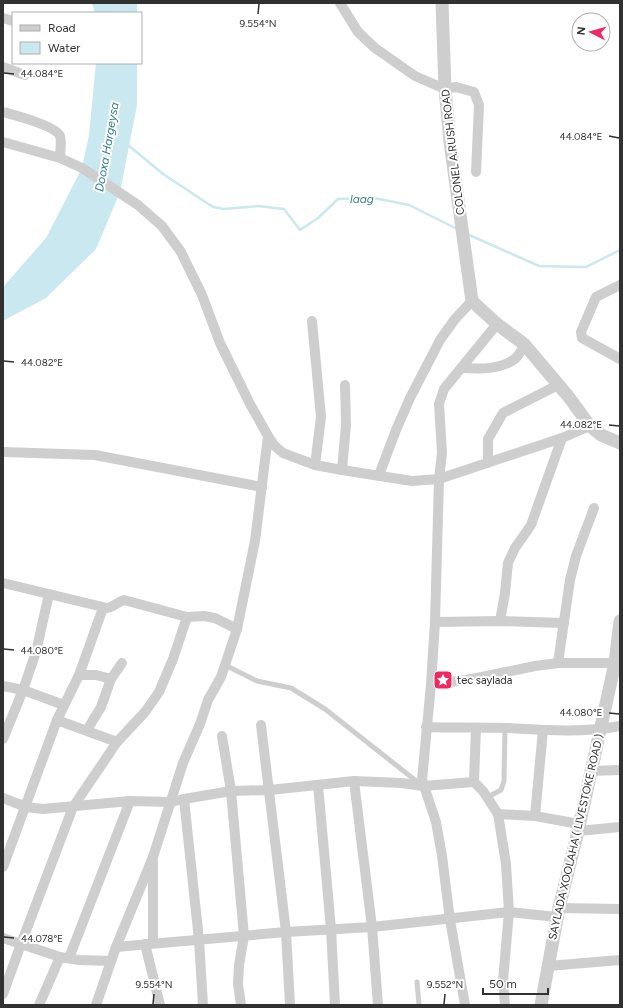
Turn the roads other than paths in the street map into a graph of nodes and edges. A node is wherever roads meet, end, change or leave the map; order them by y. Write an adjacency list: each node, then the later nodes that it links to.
1 (340, 3): 5 (street)
2 (442, 3): 5 (street, COLONEL A.RUSH ROAD)
3 (3, 67): 4 (street)
4 (25, 74)
5 (445, 89): 9 (street); 11 (street, COLONEL A.RUSH ROAD)
6 (3, 112): 8 (street)
7 (3, 142): 8 (street)
8 (60, 158): 20 (street)
9 (476, 172)
10 (620, 285): 15 (street)
11 (472, 301): 13 (street); 27 (street)
12 (312, 321): 25 (street)
13 (497, 324): 14 (street); 16 (street)
14 (524, 344): 16 (street); 18 (street)
15 (620, 359)
16 (462, 368): 28 (street)
17 (345, 385): 26 (street)
18 (558, 385): 19 (street); 24 (street)
19 (590, 426): 21 (street); 22 (street)
20 (268, 436): 25 (street); 29 (street)
21 (562, 438): 24 (street); 35 (street)
22 (620, 443)
23 (3, 452): 29 (street)
24 (488, 463): 28 (street)
25 (316, 465): 26 (street)
26 (342, 470): 27 (street)
27 (379, 475): 28 (street)
28 (439, 480): 37 (street)
29 (262, 487): 39 (street)
30 (594, 508): 38 (street)
31 (3, 583): 32 (street)
32 (49, 594): 33 (street); 48 (street)
33 (103, 608): 34 (street); 44 (street)
34 (187, 617): 39 (street); 61 (street)
35 (500, 621): 37 (street); 38 (street)
36 (620, 621): 40 (street, SAYLADA XOOLAHA ( LIVESTOKE ROAD ))
37 (435, 622): 46 (street)
38 (564, 623): 42 (street)
39 (237, 628): 43 (street)
40 (617, 662): 42 (street); 58 (street, SAYLADA XOOLAHA ( LIVESTOKE ROAD ))
41 (122, 663): 45 (street)
42 (558, 663): 46 (street)
43 (225, 665): 67 (lane); 74 (street)
44 (79, 675): 45 (street); 49 (street)
45 (112, 679): 56 (street)
46 (431, 684): 53 (street)
47 (3, 686): 48 (street)
48 (23, 690): 49 (street); 60 (street)
49 (64, 705): 50 (street)
50 (57, 720): 56 (street); 75 (street)
51 (261, 725): 68 (street)
52 (620, 726): 58 (street)
53 (426, 727): 54 (street); 67 (street)
54 (476, 728): 55 (street); 65 (street)
55 (505, 728): 57 (street); 70 (lane)
56 (87, 730): 61 (street)
57 (543, 730): 58 (street); 78 (street)
58 (600, 730): 63 (street, SAYLADA XOOLAHA ( LIVESTOKE ROAD ))
59 (222, 736): 69 (street)
60 (3, 739)
61 (117, 742): 76 (street)
62 (620, 770): 63 (street)
63 (590, 771): 80 (street, SAYLADA XOOLAHA ( LIVESTOKE ROAD ))
64 (354, 782): 66 (street); 67 (street); 88 (street)
65 (474, 782): 67 (street); 70 (street)
66 (318, 785): 68 (street); 89 (street)
67 (423, 786): 87 (street)
68 (270, 790): 69 (street); 90 (street)
69 (231, 791): 72 (street); 91 (street)
70 (488, 797): 77 (street)
71 (3, 798): 75 (street)
72 (184, 799): 74 (street); 93 (street)
73 (130, 801): 74 (street); 76 (street); 97 (street)
74 (171, 802): 82 (street)
75 (26, 807): 76 (street); 83 (street)
76 (74, 807): 94 (street)
77 (498, 814): 78 (street); 85 (street)
78 (535, 816): 80 (street)
79 (620, 827): 80 (street); 81 (street)
80 (578, 828): 86 (street, SAYLADA XOOLAHA ( LIVESTOKE ROAD ))
81 (620, 830)
82 (153, 857): 95 (street); 96 (street)
83 (3, 867)
84 (620, 909): 86 (street)
85 (509, 912): 86 (street); 87 (street); 113 (street)
86 (558, 913): 100 (street, SAYLADA XOOLAHA ( LIVESTOKE ROAD ))
87 (450, 920): 88 (street); 112 (street)
88 (372, 927): 89 (street); 110 (street)
89 (331, 929): 90 (street); 109 (street)
90 (286, 932): 91 (street); 108 (street)
91 (244, 936): 93 (street); 107 (street)
92 (3, 938): 94 (street)
93 (199, 940): 95 (street); 106 (street)
94 (21, 944): 97 (street); 102 (street)
95 (149, 944): 96 (street); 105 (street)
96 (116, 947): 99 (street)
97 (64, 958): 99 (street); 103 (street)
98 (620, 960): 100 (street)
99 (111, 961): 104 (street)
100 (548, 966): 114 (street, SAYLADA XOOLAHA ( LIVESTOKE ROAD ))
101 (417, 982): 111 (lane)
102 (3, 994)
103 (39, 1005)
104 (96, 1005)
105 (160, 1005)
106 (204, 1005)
107 (241, 1005)
108 (290, 1005)
109 (335, 1005)
110 (378, 1005)
111 (419, 1005)
112 (465, 1005)
113 (505, 1005)
114 (541, 1005)

